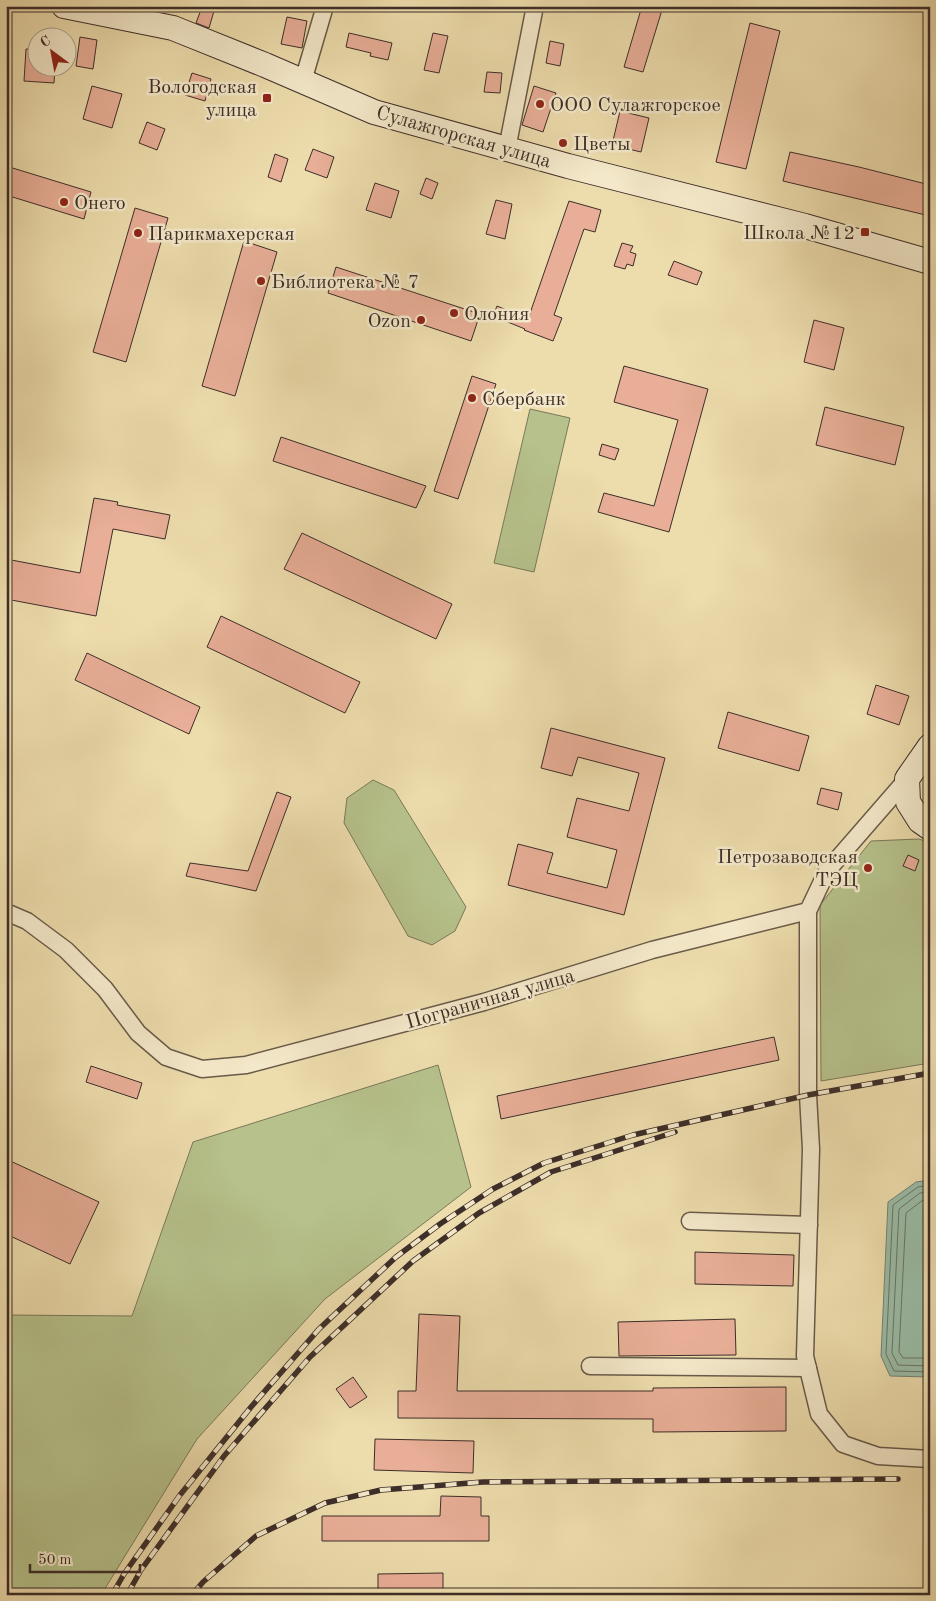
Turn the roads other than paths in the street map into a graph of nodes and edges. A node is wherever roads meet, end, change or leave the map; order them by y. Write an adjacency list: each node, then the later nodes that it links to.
1 (64, 6): 4 (main road, Сулажгорская улица)
2 (325, 6): 4 (street)
3 (535, 6): 5 (street)
4 (303, 81): 5 (main road, Сулажгорская улица)
5 (507, 149): 6 (main road, Сулажгорская улица)
6 (930, 262)
7 (930, 746): 8 (main road)
8 (907, 779): 9 (main road); 10 (street)
9 (930, 828)
10 (808, 910): 11 (street, Пограничная улица); 13 (street)
11 (6, 912)
12 (690, 1220): 13 (street)
13 (809, 1226): 15 (street)
14 (590, 1366): 15 (street)
15 (808, 1368): 16 (street)
16 (930, 1459)

